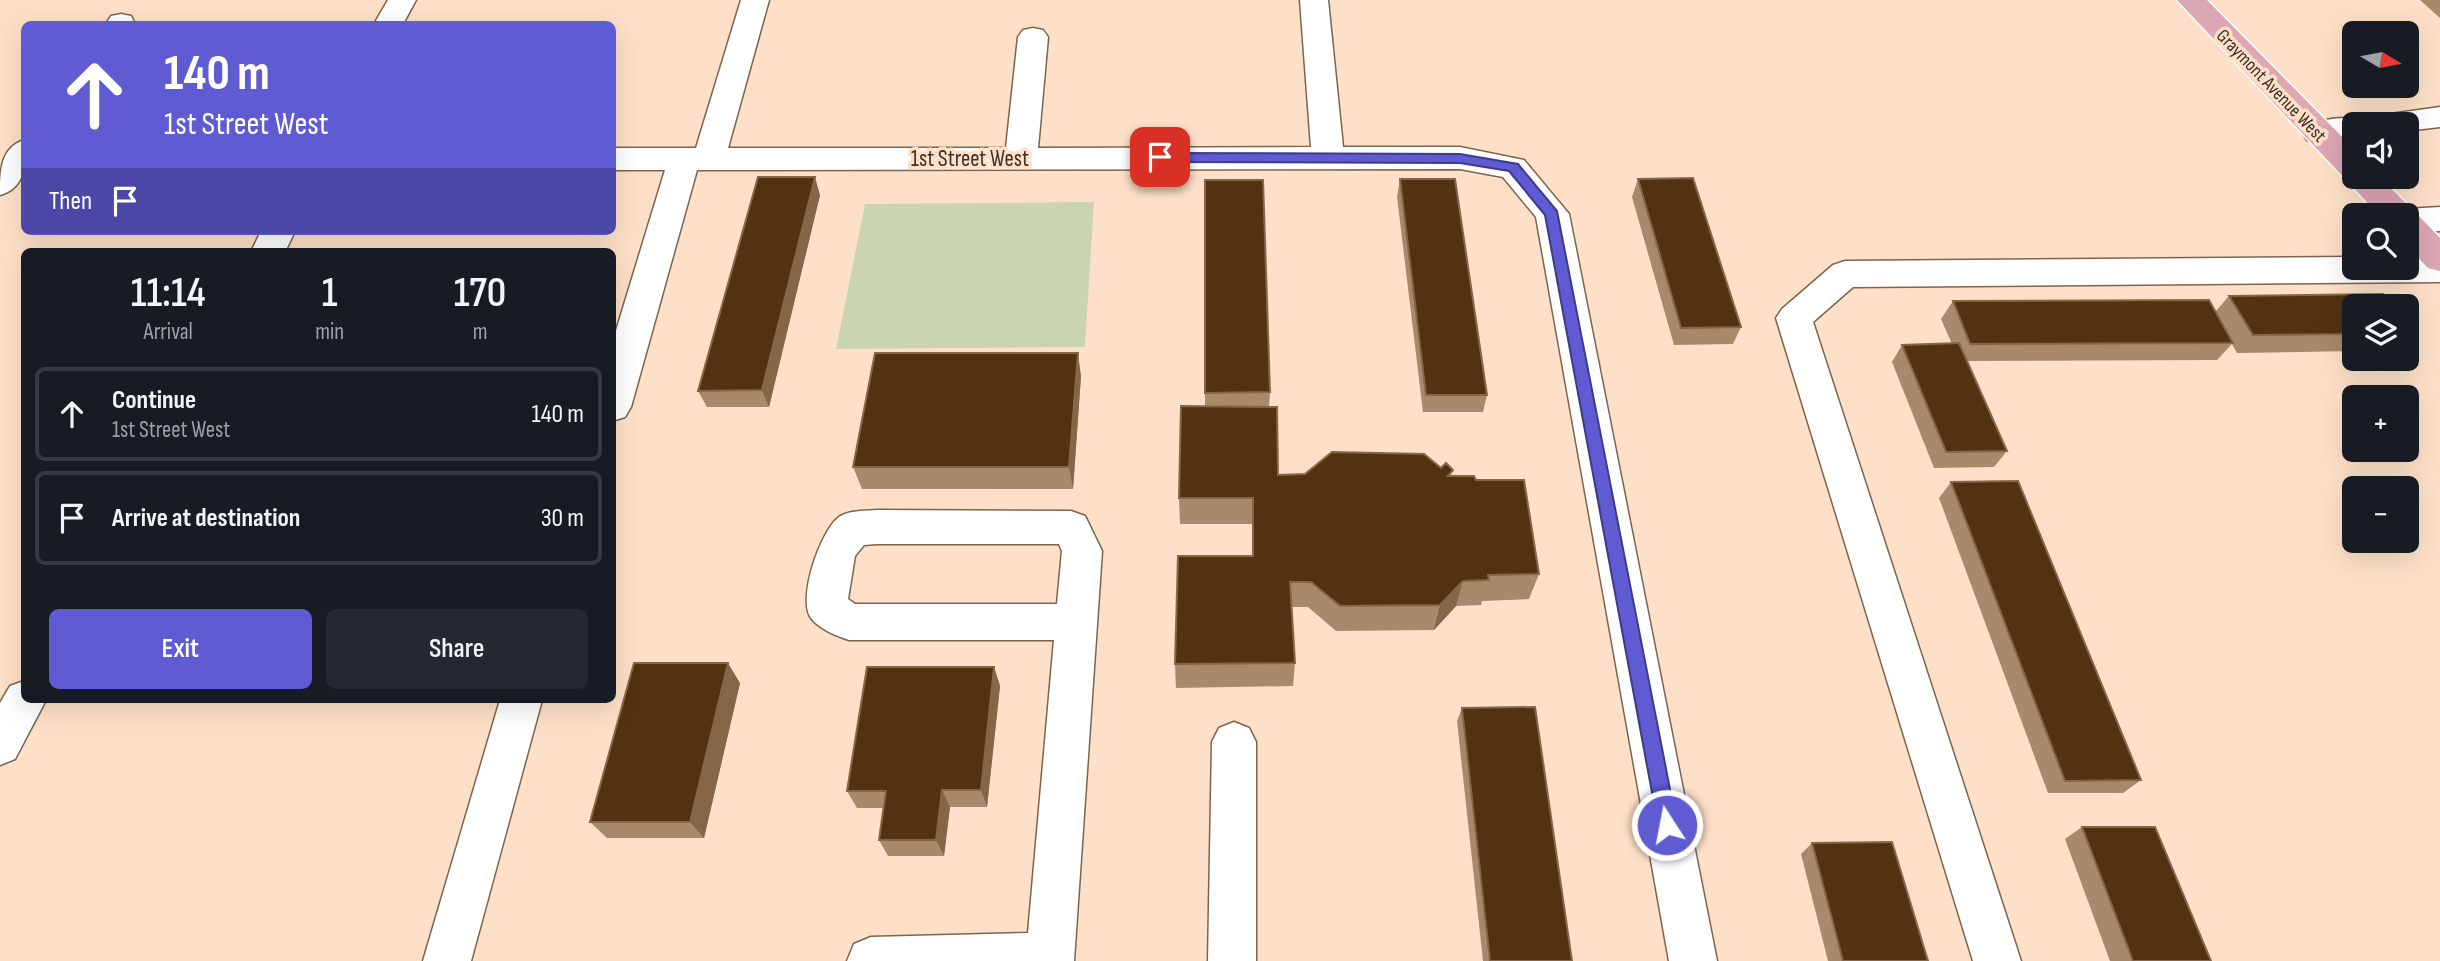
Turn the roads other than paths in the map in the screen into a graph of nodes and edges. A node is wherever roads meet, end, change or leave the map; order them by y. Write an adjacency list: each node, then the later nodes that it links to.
1 (402, 0): 5 (street)
2 (755, 0): 13 (street)
3 (1314, 0): 11 (street)
4 (2191, 0): 10 (main road, Graymont Avenue West)
5 (390, 21)
6 (1033, 37): 14 (street)
7 (2440, 117): 8 (street)
8 (2419, 119)
9 (2342, 129): 10 (street)
10 (2318, 132): 12 (main road, Graymont Avenue West)
11 (1328, 157): 14 (street, 1st Street West); 33 (street, 1st Street West)
12 (2342, 157)
13 (696, 158): 14 (street, 1st Street West); 15 (street, 1st Street West); 23 (street)
14 (1021, 158)
15 (616, 159)
16 (2373, 189): 17 (main road)
17 (2386, 203)
18 (2440, 219): 19 (street)
19 (2419, 221)
20 (2419, 236): 21 (main road)
21 (2440, 259)
22 (2440, 269): 34 (street)
23 (616, 395)
24 (1076, 622): 24 (street); 29 (street)
25 (23, 703): 28 (street)
26 (520, 703): 30 (street)
27 (1234, 742): 32 (street)
28 (0, 745)
29 (1051, 959): 31 (street)
30 (447, 961)
31 (871, 961)
32 (1232, 961)
33 (1693, 961)
34 (1997, 961)

